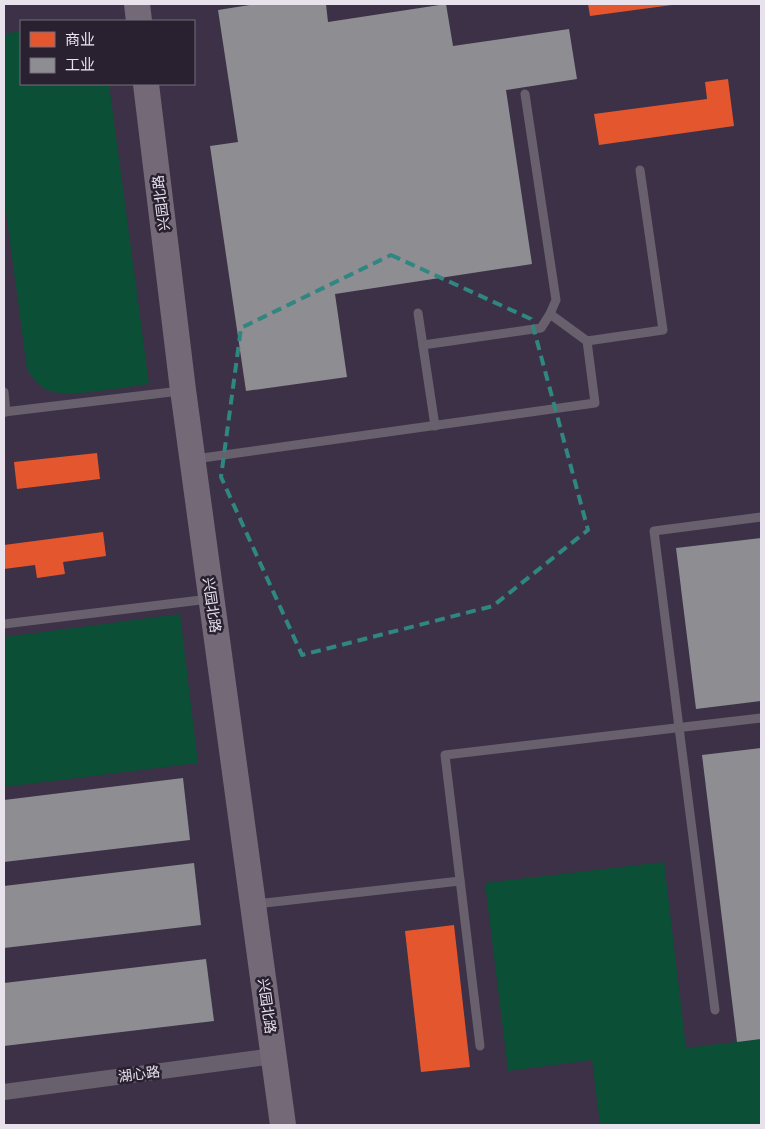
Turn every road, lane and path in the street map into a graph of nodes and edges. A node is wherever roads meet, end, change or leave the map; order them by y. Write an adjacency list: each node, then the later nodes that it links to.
1 (137, 4): 2 (main road)
2 (139, 20)
3 (146, 85): 10 (main road, 兴园北路)
4 (525, 94): 7 (lane)
5 (640, 170): 8 (lane)
6 (418, 312): 9 (lane)
7 (550, 314): 8 (lane); 9 (lane)
8 (587, 341): 13 (lane)
9 (423, 345): 13 (lane)
10 (182, 390): 12 (lane); 14 (main road, 兴园北路)
11 (4, 392): 12 (lane)
12 (5, 412)
13 (435, 426): 14 (lane)
14 (193, 459): 16 (main road, 兴园北路)
15 (761, 517): 19 (lane)
16 (212, 599): 17 (lane); 21 (main road, 兴园北路)
17 (4, 624)
18 (761, 718): 19 (lane)
19 (679, 728): 20 (lane); 22 (lane)
20 (460, 881): 21 (lane); 23 (lane)
21 (253, 905): 24 (main road, 兴园北路)
22 (715, 1010)
23 (480, 1046)
24 (274, 1056): 25 (street, 湖心路); 26 (main road, 兴园北路)
25 (4, 1092)
26 (283, 1125)

